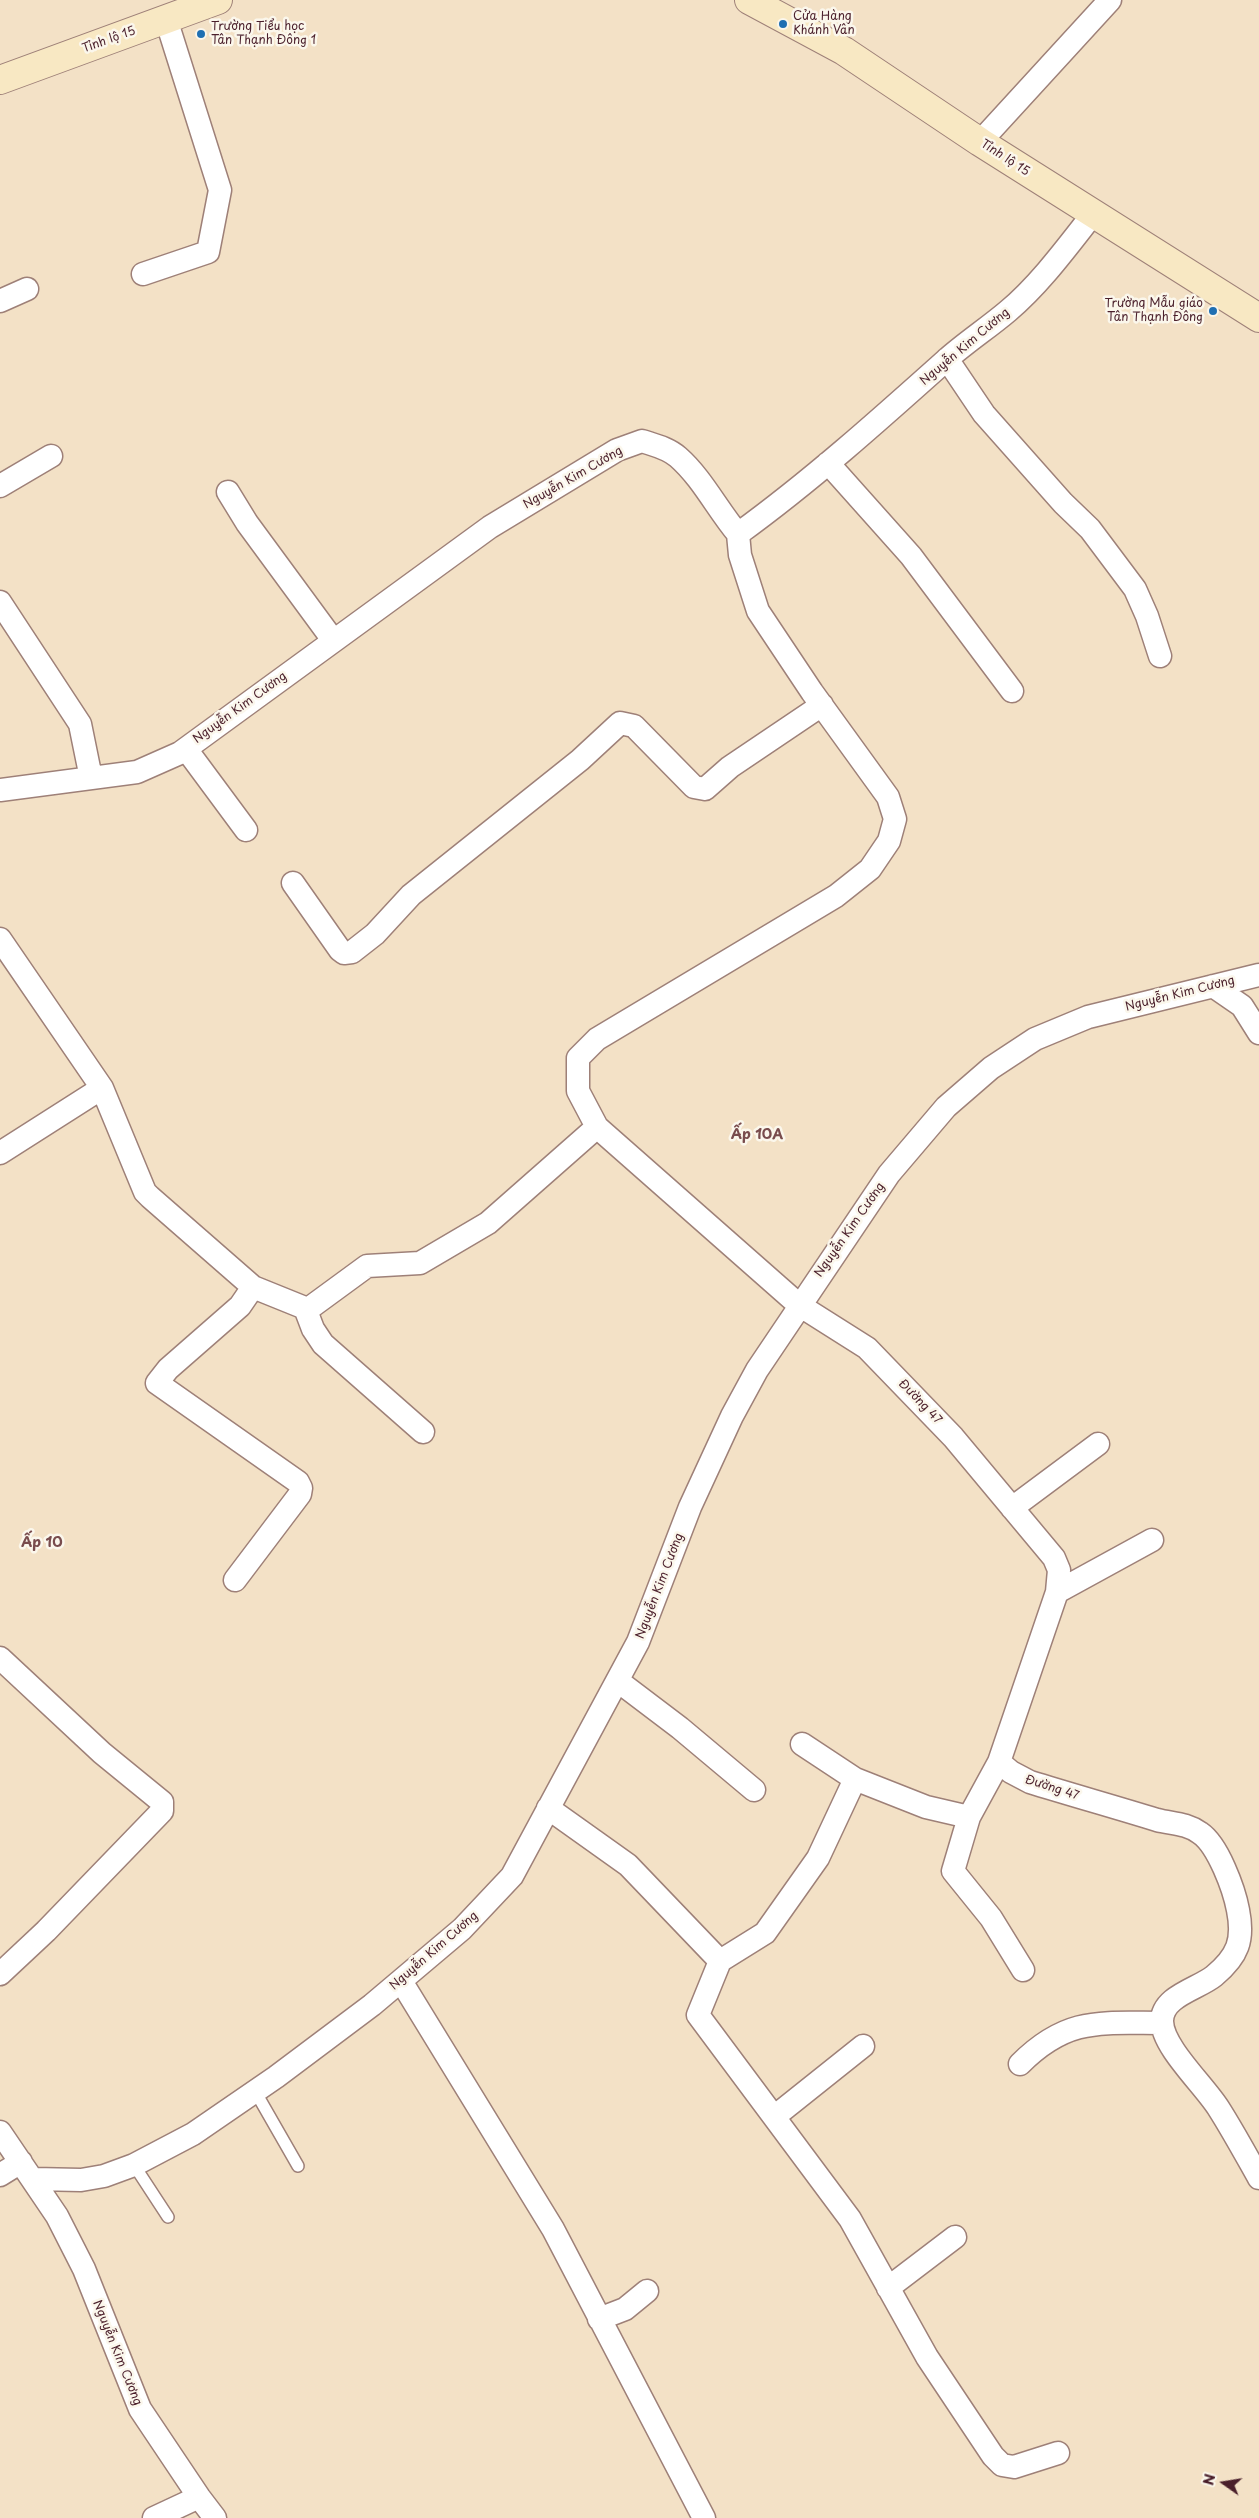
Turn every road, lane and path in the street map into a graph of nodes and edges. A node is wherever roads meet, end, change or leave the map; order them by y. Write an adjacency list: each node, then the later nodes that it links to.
1 (218, 0): 4 (main road, Tỉnh lộ 15)
2 (749, 0): 6 (main road, Tỉnh lộ 15)
3 (1110, 0): 6 (street)
4 (166, 19): 5 (main road, Tỉnh lộ 15); 8 (street)
5 (0, 80)
6 (980, 142): 7 (main road, Tỉnh lộ 15)
7 (1093, 214): 11 (main road, Tỉnh lộ 15); 12 (street, Nguyễn Kim Cương)
8 (143, 274)
9 (27, 289): 10 (street)
10 (0, 301)
11 (1259, 318)
12 (947, 359): 14 (street, Nguyễn Kim Cương); 20 (street)
13 (52, 456): 15 (street)
14 (828, 463): 17 (street, Nguyễn Kim Cương); 21 (street)
15 (0, 486)
16 (228, 492): 19 (street)
17 (738, 534): 19 (street, Nguyễn Kim Cương); 22 (street)
18 (0, 602): 24 (street)
19 (333, 640): 23 (street, Nguyễn Kim Cương)
20 (1160, 656)
21 (1012, 691)
22 (822, 705): 27 (street); 34 (street)
23 (186, 748): 24 (street, Nguyễn Kim Cương); 26 (street)
24 (91, 778): 25 (street, Nguyễn Kim Cương)
25 (0, 790)
26 (246, 830)
27 (293, 883)
28 (0, 939): 29 (street)
29 (6, 963): 33 (street)
30 (1259, 975): 31 (street, Nguyễn Kim Cương)
31 (1213, 986): 32 (street); 37 (street, Nguyễn Kim Cương)
32 (1259, 1033)
33 (102, 1088): 35 (street); 36 (street)
34 (597, 1127): 37 (street, Đường 47); 38 (street)
35 (0, 1153)
36 (252, 1288): 38 (street); 43 (street)
37 (799, 1305): 41 (street, Đường 47); 46 (street, Nguyễn Kim Cương)
38 (305, 1308): 39 (street)
39 (423, 1432)
40 (1098, 1444): 41 (street)
41 (1012, 1508): 44 (street, Đường 47)
42 (1152, 1540): 44 (street)
43 (235, 1580)
44 (1057, 1592): 48 (street, Đường 47)
45 (0, 1658): 55 (street)
46 (618, 1681): 50 (street); 51 (street, Nguyễn Kim Cương)
47 (802, 1744): 49 (street)
48 (999, 1762): 52 (street); 57 (street, Đường 47)
49 (855, 1778): 52 (street); 53 (street)
50 (754, 1790)
51 (548, 1808): 53 (street); 56 (street, Nguyễn Kim Cương)
52 (968, 1817): 54 (street)
53 (720, 1961): 61 (street)
54 (1024, 1970)
55 (0, 1974)
56 (401, 1981): 60 (street, Nguyễn Kim Cương); 72 (street)
57 (1162, 2023): 59 (street); 67 (street)
58 (863, 2046): 61 (street)
59 (1020, 2064)
60 (255, 2091): 63 (street, Nguyễn Kim Cương); 64 (lane)
61 (774, 2117): 70 (street)
62 (0, 2132): 65 (street, Nguyễn Kim Cương)
63 (134, 2165): 65 (street, Nguyễn Kim Cương); 68 (lane)
64 (298, 2166)
65 (27, 2170): 66 (street); 74 (street, Nguyễn Kim Cương)
66 (0, 2175)
67 (1259, 2178)
68 (168, 2217)
69 (955, 2237): 70 (street)
70 (888, 2288): 73 (street)
71 (647, 2292): 72 (street)
72 (600, 2319): 77 (street)
73 (1058, 2452)
74 (198, 2497): 75 (street); 76 (street, Nguyễn Kim Cương)
75 (154, 2518)
76 (215, 2518)
77 (704, 2518)

